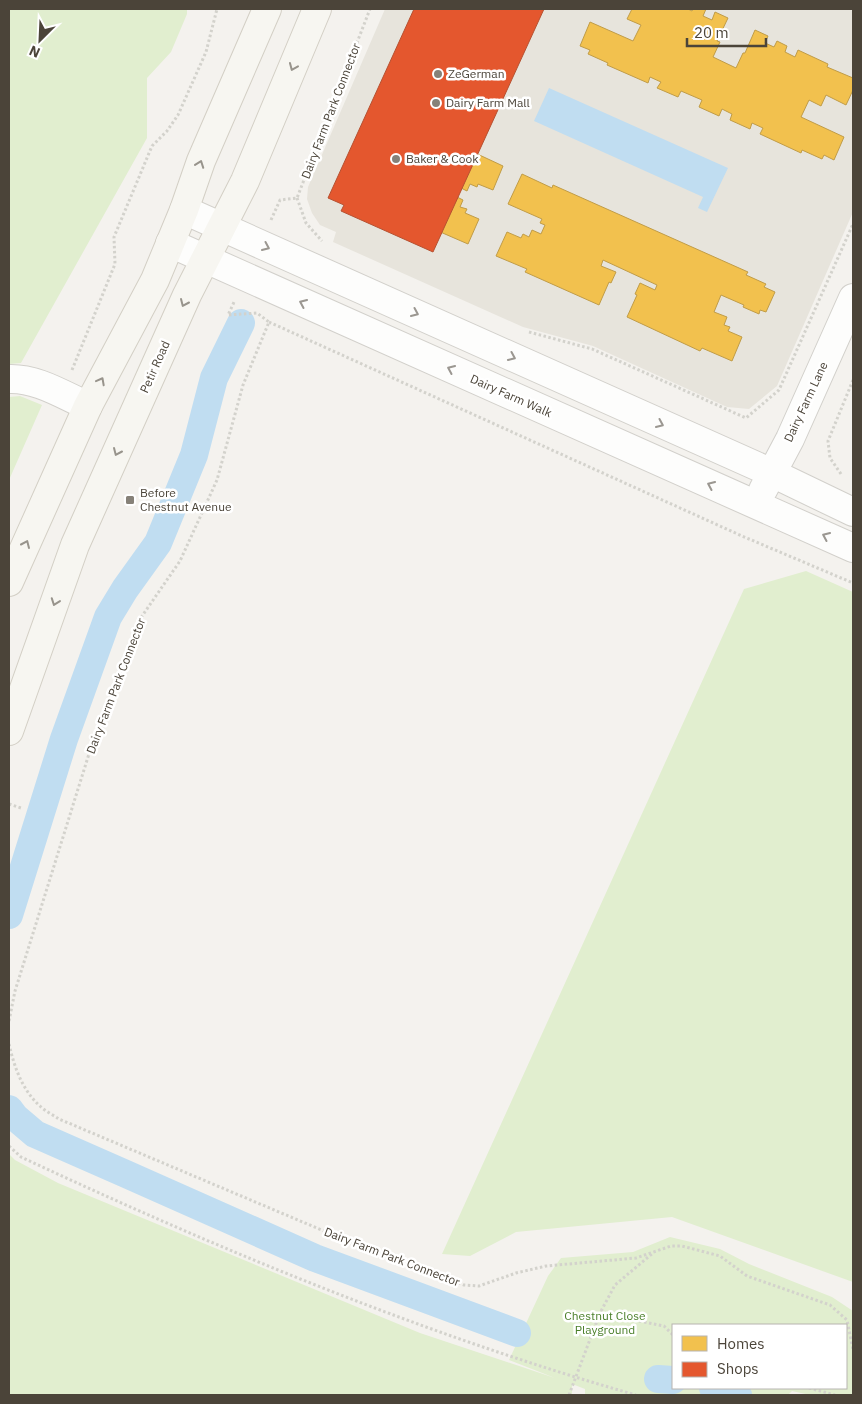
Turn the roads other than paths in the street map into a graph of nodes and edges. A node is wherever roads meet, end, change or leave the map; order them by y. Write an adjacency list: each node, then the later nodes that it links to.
1 (267, 9): 3 (main road, one-way to 1)
2 (317, 9): 4 (main road, Petir Road, one-way to 4)
3 (184, 210): 4 (street); 5 (main road)
4 (222, 227): 6 (main road, Petir Road); 10 (street, one-way to 10)
5 (170, 243): 6 (street, Dairy Farm Walk); 9 (main road, one-way to 5)
6 (206, 260): 11 (street, Dairy Farm Walk, one-way to 6); 17 (main road, Petir Road, one-way to 17)
7 (853, 298): 10 (street, Dairy Farm Lane)
8 (9, 379): 9 (street)
9 (88, 406): 14 (main road, one-way to 9)
10 (772, 474): 11 (street, Dairy Farm Lane); 12 (street)
11 (756, 505): 13 (street, Dairy Farm Walk, one-way to 11)
12 (853, 512)
13 (853, 548)
14 (9, 582)
15 (9, 708): 16 (street)
16 (9, 715)
17 (9, 731)

